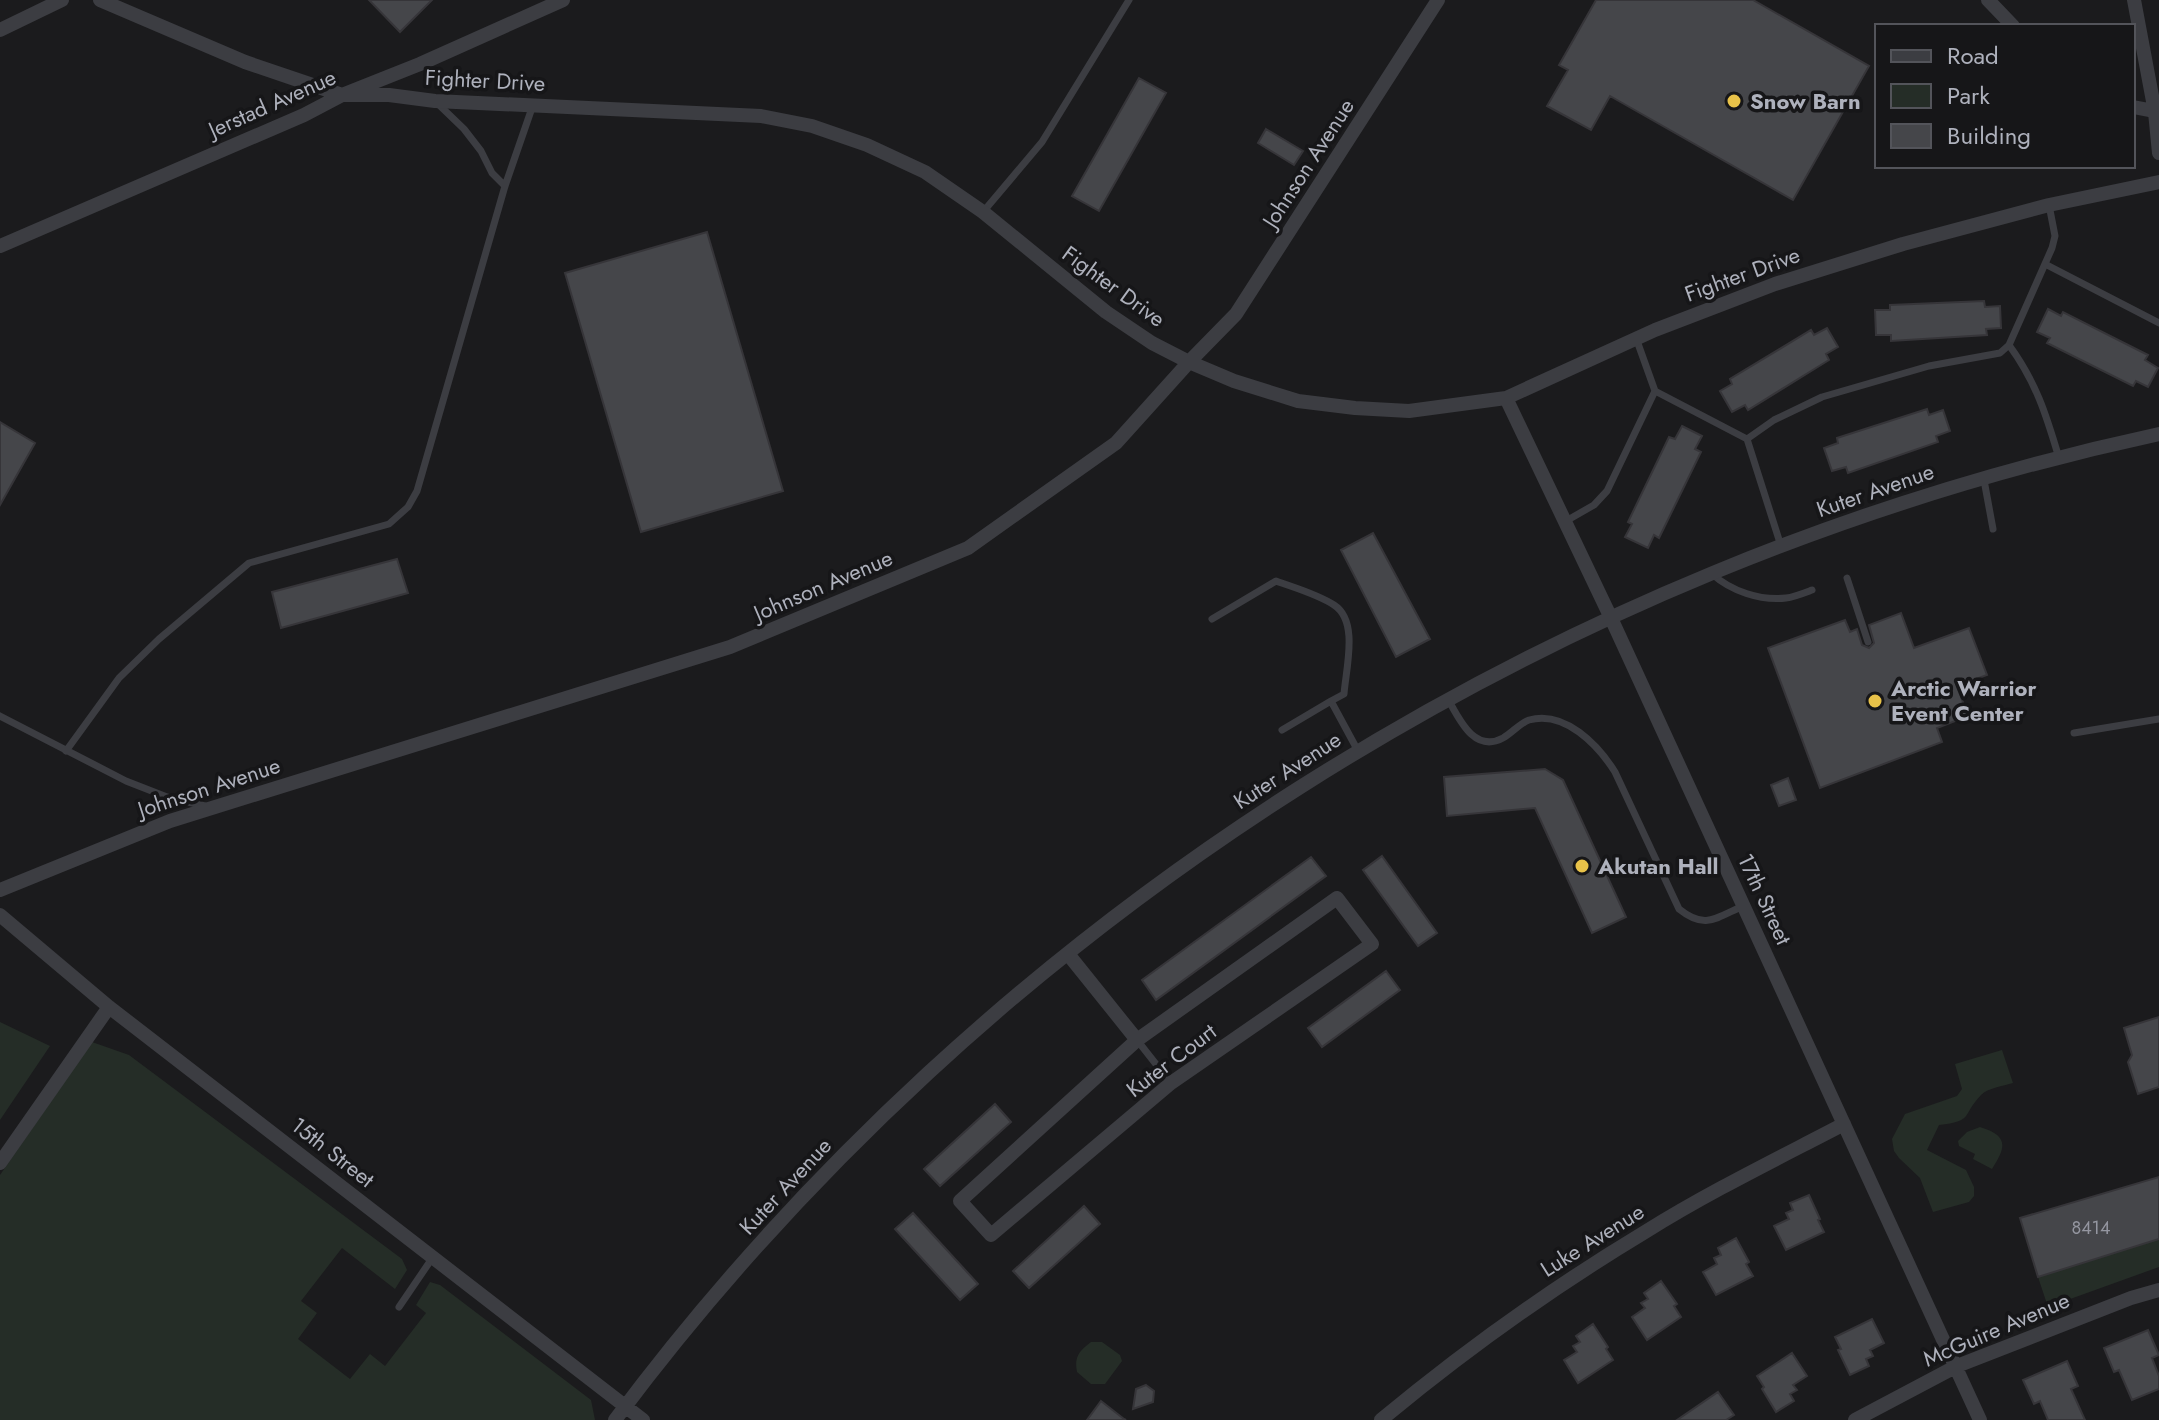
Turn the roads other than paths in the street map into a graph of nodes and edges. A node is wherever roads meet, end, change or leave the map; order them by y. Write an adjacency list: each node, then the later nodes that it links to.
1 (62, 0): 9 (street)
2 (100, 0): 10 (street, Fighter Drive)
3 (563, 0): 10 (street, Jerstad Avenue)
4 (1129, 0): 19 (lane)
5 (1438, 0): 25 (street, Johnson Avenue)
6 (1988, 0): 8 (street)
7 (2134, 0): 14 (street)
8 (2011, 24)
9 (0, 30)
10 (342, 95): 11 (street, Fighter Drive); 20 (street, Jerstad Avenue)
11 (435, 101): 12 (street, Fighter Drive); 17 (lane)
12 (533, 105): 17 (lane); 19 (street, Fighter Drive)
13 (2135, 107): 14 (street)
14 (2157, 112): 15 (street)
15 (2159, 153)
16 (2159, 182): 18 (street, Fighter Drive)
17 (505, 186): 47 (lane)
18 (2049, 205): 21 (lane); 23 (street, Fighter Drive)
19 (983, 212): 25 (street, Fighter Drive)
20 (0, 246)
21 (2045, 264): 22 (lane); 24 (lane)
22 (2159, 323)
23 (1636, 338): 26 (lane); 27 (street, Fighter Drive)
24 (2009, 345): 29 (lane); 30 (lane)
25 (1189, 362): 27 (street, Fighter Drive); 49 (street, Johnson Avenue)
26 (1655, 391): 29 (lane); 32 (lane)
27 (1506, 398): 32 (street, 17th Street)
28 (2159, 434): 30 (street, Kuter Avenue)
29 (1747, 439): 34 (lane)
30 (2059, 458): 31 (street, Kuter Avenue)
31 (1983, 477): 33 (lane); 34 (street, Kuter Avenue)
32 (1565, 522): 38 (street, 17th Street)
33 (1993, 529)
34 (1781, 546): 35 (street, Kuter Avenue)
35 (1711, 572): 37 (lane); 38 (street, Kuter Avenue)
36 (1847, 578): 40 (lane)
37 (1812, 590)
38 (1611, 618): 41 (street, Kuter Avenue); 51 (street, 17th Street)
39 (1212, 619): 42 (lane)
40 (1868, 642)
41 (1448, 699): 48 (street, Kuter Avenue); 51 (lane)
42 (1331, 701): 45 (lane); 48 (lane)
43 (0, 716): 47 (lane)
44 (2159, 719): 46 (lane)
45 (1282, 730)
46 (2074, 733)
47 (66, 751): 49 (lane)
48 (1358, 751): 53 (street, Kuter Avenue)
49 (211, 808): 50 (street, Johnson Avenue)
50 (0, 890)
51 (1743, 906): 57 (street, 17th Street)
52 (0, 915): 54 (street, 15th Street)
53 (1068, 954): 55 (street, Kuter Court); 63 (street, Kuter Avenue)
54 (109, 1007): 58 (street); 59 (street, 15th Street)
55 (1137, 1040): 56 (lane); 56 (street, Kuter Court); 56 (street, Kuter Court)
56 (1171, 1083)
57 (1844, 1124): 62 (street, 17th Street); 66 (street, Luke Avenue)
58 (0, 1163)
59 (433, 1257): 61 (lane); 63 (street, 15th Street)
60 (2159, 1290): 62 (street, McGuire Avenue)
61 (399, 1307)
62 (1957, 1366): 67 (street, McGuire Avenue); 68 (street, 17th Street)
63 (625, 1406): 64 (street, Kuter Avenue); 65 (street, 15th Street)
64 (615, 1420)
65 (643, 1420)
66 (1381, 1420)
67 (1855, 1420)
68 (1980, 1420)

